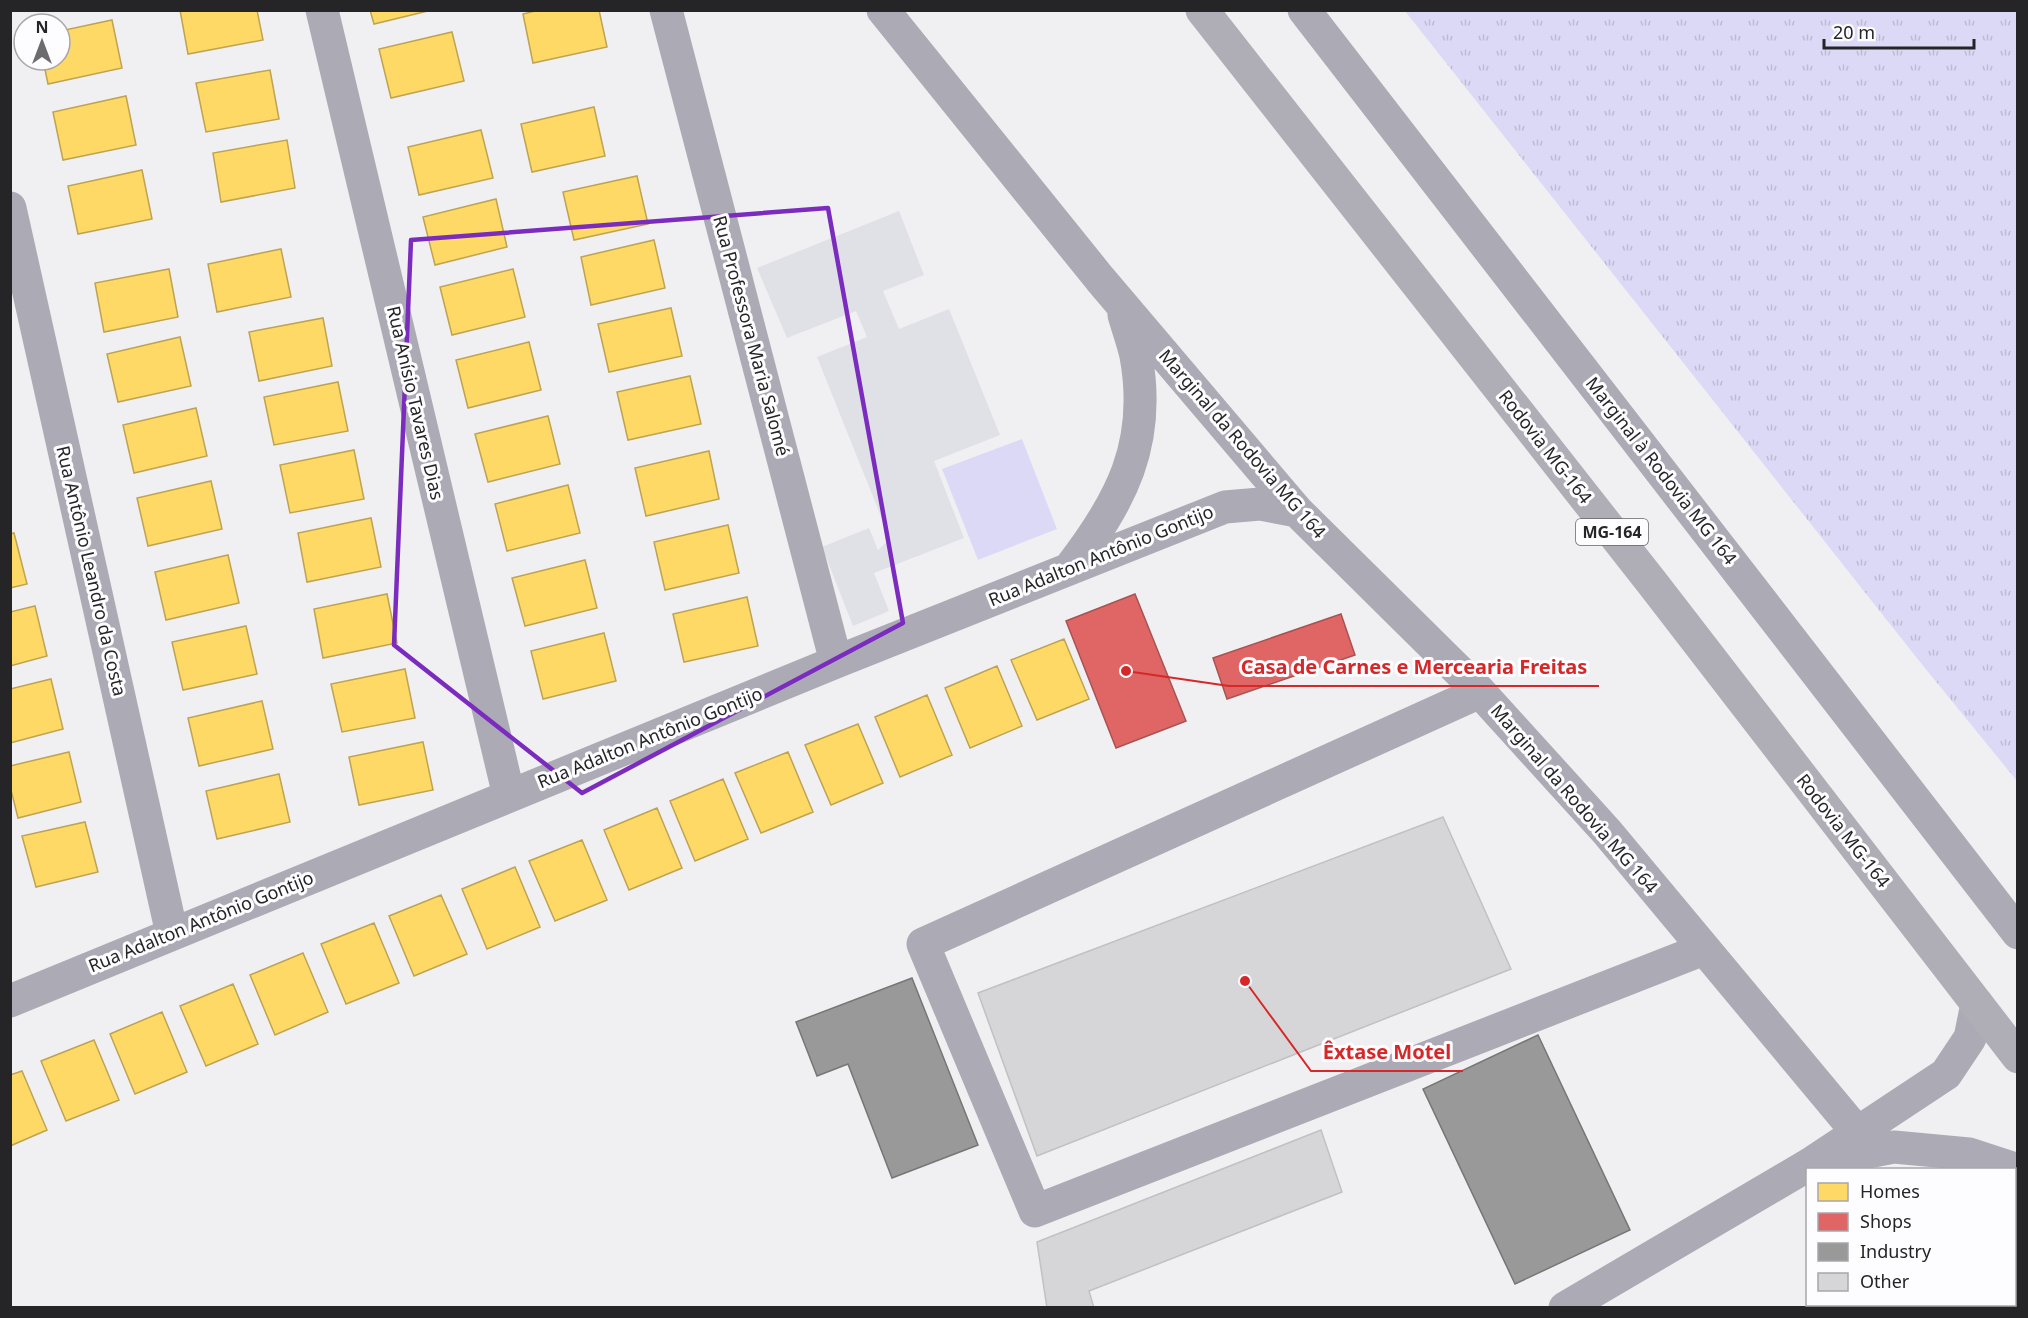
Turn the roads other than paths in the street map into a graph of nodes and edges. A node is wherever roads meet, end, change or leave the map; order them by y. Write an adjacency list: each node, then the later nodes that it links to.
1 (322, 10): 12 (street, Rua Anísio Tavares Dias)
2 (666, 10): 10 (street, Rua Professora Maria Salomé)
3 (883, 10): 7 (street, Marginal da Rodovia MG 164)
4 (1202, 10): 17 (main road, Rodovia MG-164 / MG-164)
5 (1304, 10): 13 (street, Marginal à Rodovia MG 164)
6 (10, 208): 14 (street, Rua Antônio Leandro da Costa)
7 (1122, 305): 8 (street, Marginal da Rodovia MG 164); 9 (street)
8 (1297, 511): 9 (street, Rua Adalton Antônio Gontijo); 11 (street, Marginal da Rodovia MG 164)
9 (1069, 569): 10 (street, Rua Adalton Antônio Gontijo)
10 (836, 662): 12 (street, Rua Adalton Antônio Gontijo)
11 (1480, 692): 15 (street, Marginal da Rodovia MG 164); 15 (street)
12 (509, 796): 14 (street, Rua Adalton Antônio Gontijo)
13 (2018, 933)
14 (172, 934): 16 (street, Rua Adalton Antônio Gontijo)
15 (1704, 949): 19 (street, Marginal da Rodovia MG 164)
16 (10, 1001)
17 (1977, 1004): 18 (main road, Rodovia MG-164 / MG-164); 19 (street)
18 (2018, 1057)
19 (1857, 1132): 20 (street)
20 (1809, 1164): 21 (street); 22 (street)
21 (2012, 1168)
22 (1566, 1308)

